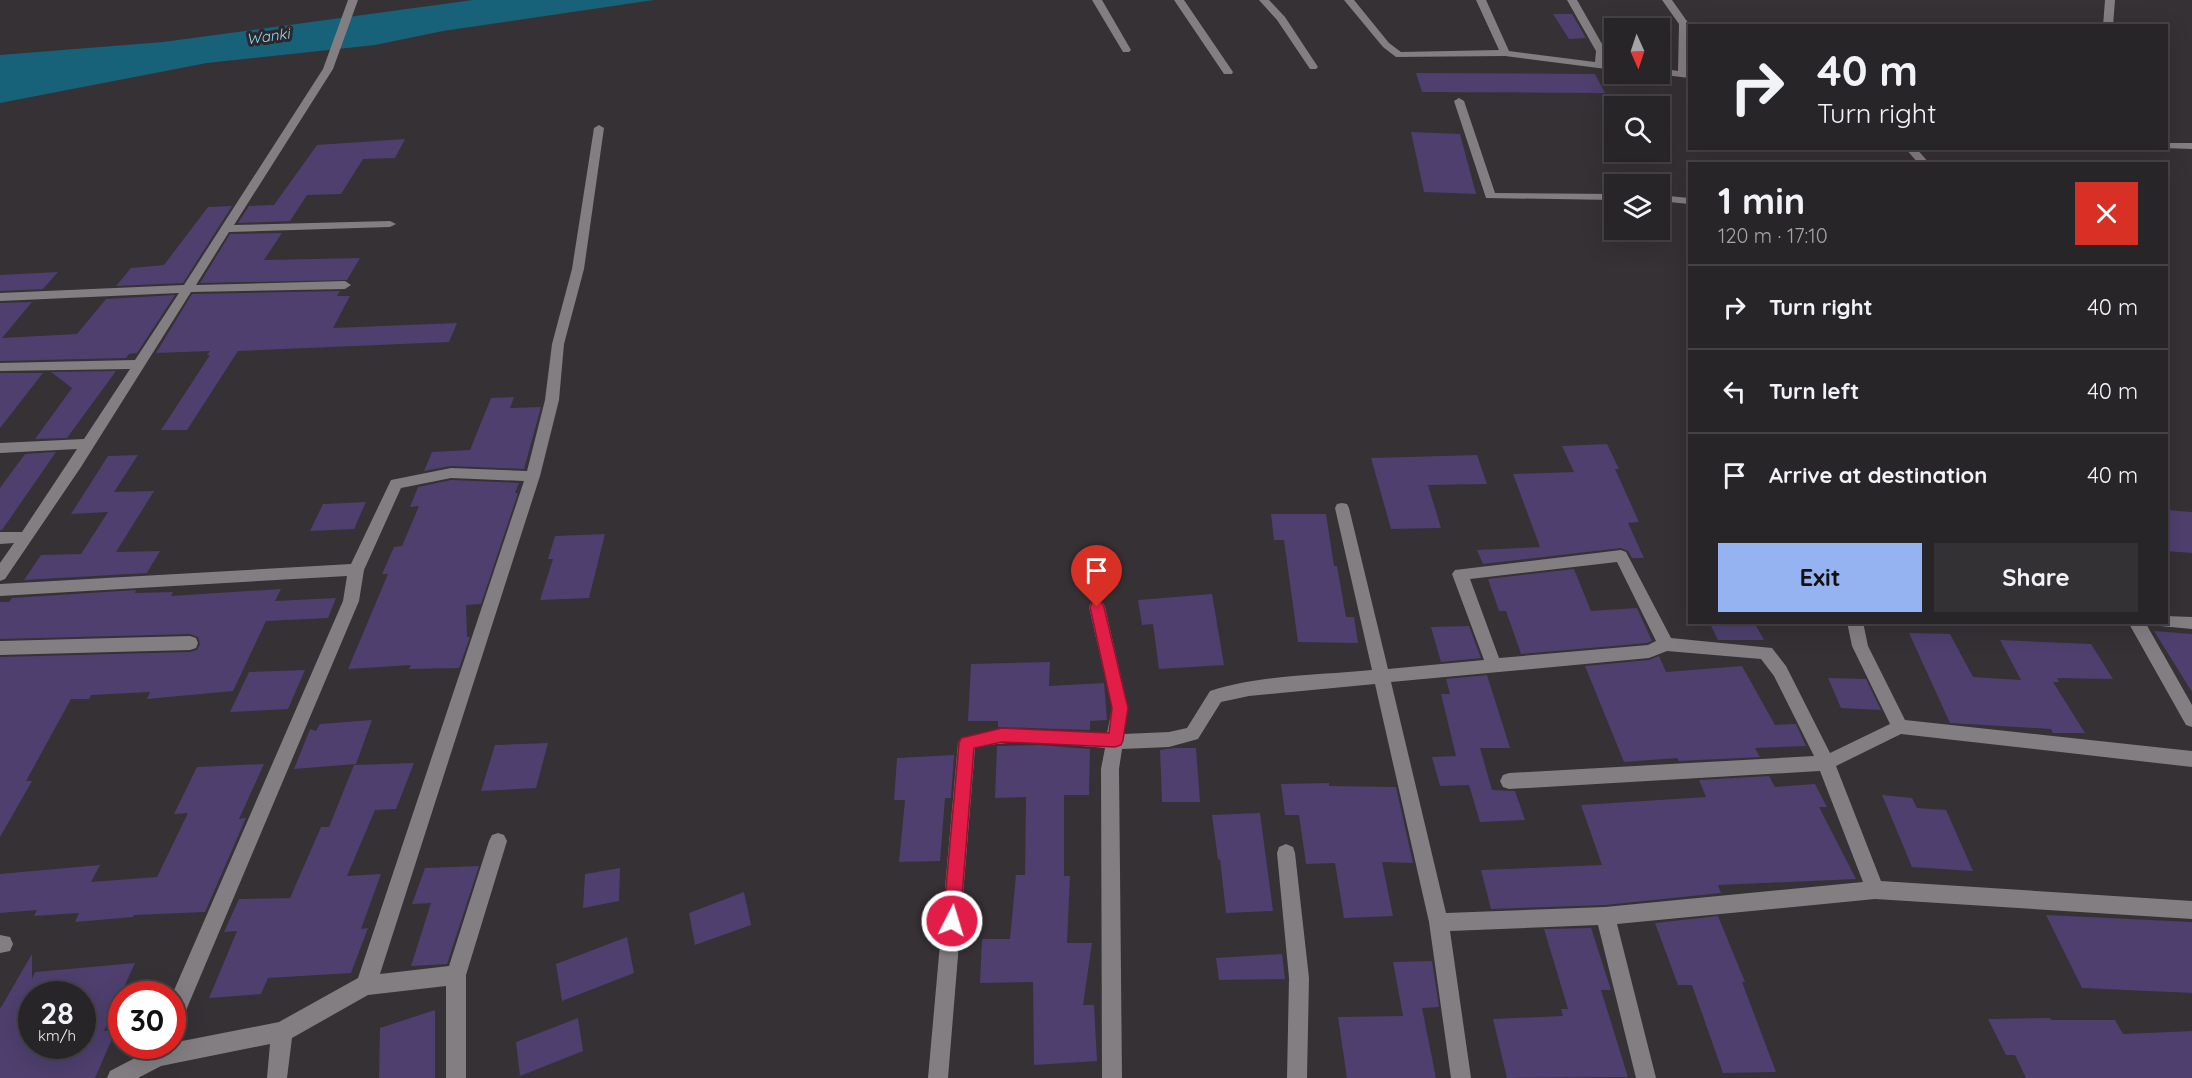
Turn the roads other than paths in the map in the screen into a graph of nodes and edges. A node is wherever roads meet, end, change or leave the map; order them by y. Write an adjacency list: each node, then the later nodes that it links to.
1 (352, 0): 29 (street)
2 (1097, 0): 11 (street)
3 (1179, 0): 16 (street)
4 (1264, 0): 15 (street)
5 (1349, 0): 12 (street)
6 (1481, 0): 12 (street)
7 (1572, 0): 13 (street)
8 (1667, 0): 18 (street)
9 (2110, 0): 10 (street)
10 (2108, 24)
11 (1126, 50)
12 (1505, 53): 13 (street)
13 (1600, 65): 14 (street)
14 (1604, 66)
15 (1313, 67)
16 (1228, 72)
17 (1670, 72): 18 (street)
18 (1686, 74)
19 (1459, 101): 25 (street)
20 (599, 128): 37 (street)
21 (2168, 146): 22 (street)
22 (2192, 146)
23 (1912, 150): 24 (street)
24 (1922, 162)
25 (1604, 197)
26 (1670, 199): 27 (street)
27 (1688, 201)
28 (390, 224): 29 (street)
29 (226, 229): 31 (street)
30 (345, 285): 31 (street)
31 (187, 290): 32 (street); 33 (street)
32 (0, 297)
33 (139, 364): 34 (street); 35 (street)
34 (0, 367)
35 (88, 444): 36 (street); 39 (street)
36 (0, 448)
37 (533, 476): 41 (street); 67 (street)
38 (1342, 508): 53 (street)
39 (26, 537): 40 (street); 42 (street)
40 (0, 538)
41 (356, 570): 43 (street); 68 (street)
42 (0, 575)
43 (0, 590)
44 (1097, 607): 56 (street)
45 (2168, 622): 46 (street)
46 (2192, 623)
47 (1855, 624): 55 (street)
48 (2137, 624): 54 (street)
49 (190, 643): 51 (street)
50 (1666, 645): 52 (street); 52 (street); 58 (street)
51 (0, 648)
52 (1494, 666): 53 (street)
53 (1383, 678): 56 (street); 65 (street)
54 (2192, 720)
55 (1900, 727): 57 (street); 58 (street)
56 (1115, 740): 75 (street); 76 (street)
57 (2192, 759)
58 (1826, 764): 59 (street); 62 (street)
59 (1509, 780)
60 (498, 842): 66 (street)
61 (1286, 853): 77 (street)
62 (1875, 890): 63 (street); 64 (street)
63 (2192, 909)
64 (1605, 916): 65 (street); 79 (street)
65 (1439, 922): 78 (street)
66 (456, 975): 67 (street); 74 (street)
67 (366, 985): 69 (street)
68 (186, 987)
69 (282, 1032): 70 (street); 73 (street)
70 (186, 1047)
71 (147, 1059): 72 (street)
72 (117, 1078)
73 (278, 1078)
74 (456, 1078)
75 (938, 1078)
76 (1112, 1078)
77 (1297, 1078)
78 (1461, 1078)
79 (1646, 1078)

